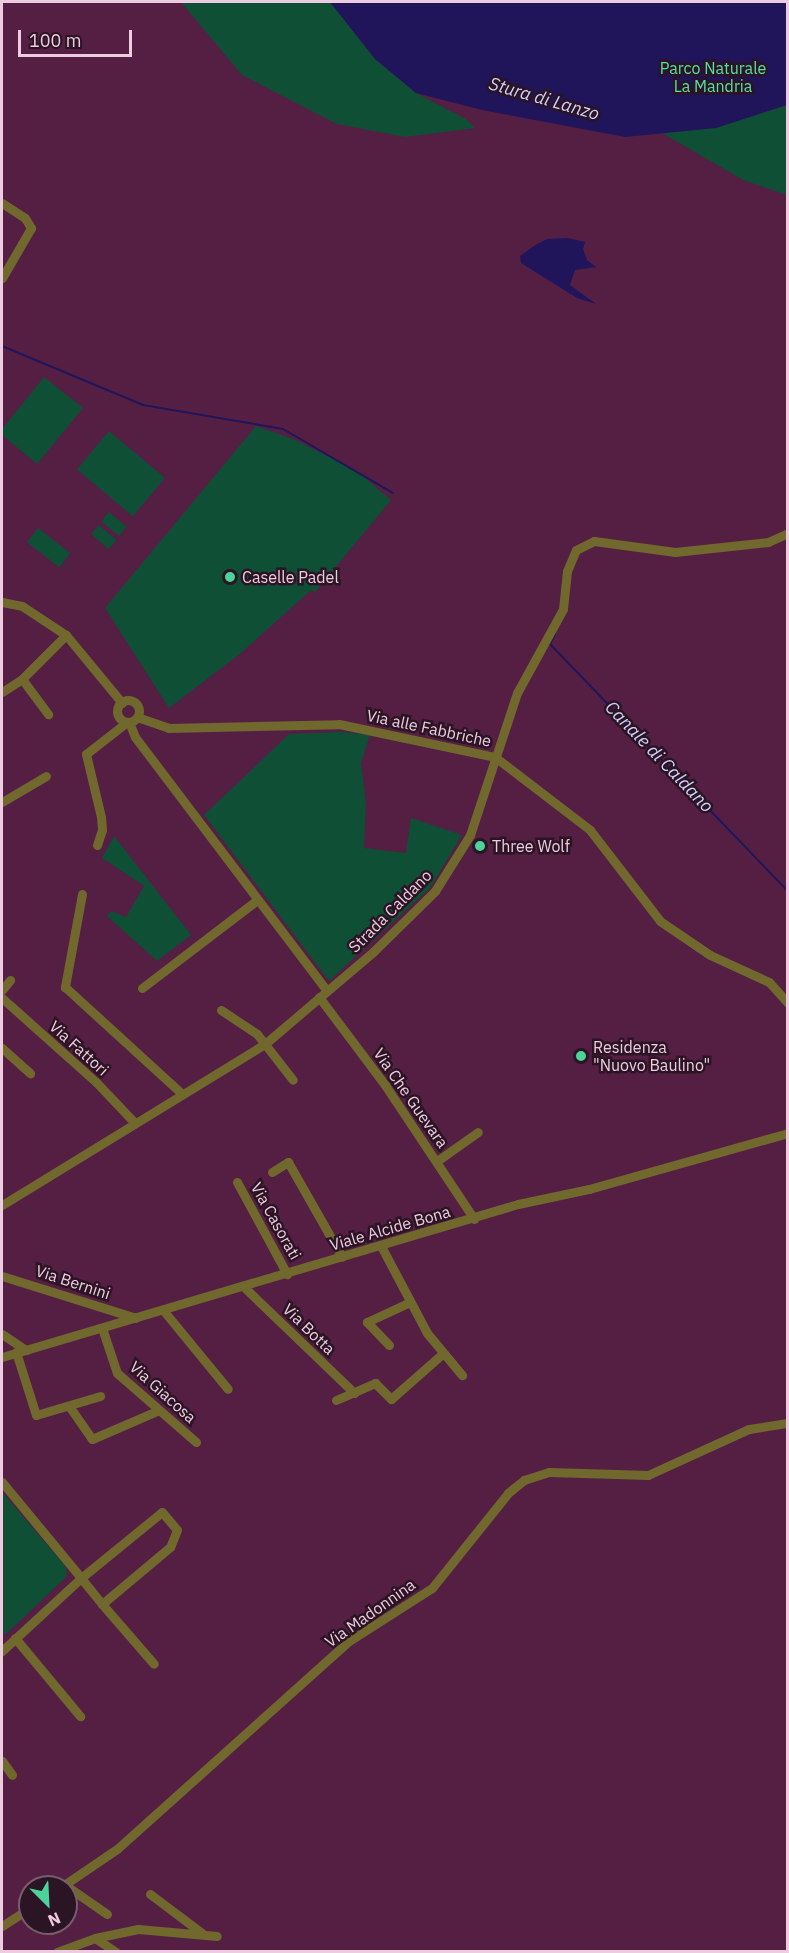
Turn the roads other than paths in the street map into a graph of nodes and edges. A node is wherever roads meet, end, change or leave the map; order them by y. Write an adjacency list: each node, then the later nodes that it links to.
1 (2, 203): 2 (street)
2 (2, 279)
3 (788, 533): 11 (street, Strada Caldano)
4 (2, 602): 5 (street)
5 (66, 635): 6 (street); 8 (street)
6 (22, 679): 7 (street); 9 (street)
7 (2, 692)
8 (122, 703): 10 (street); 10 (street)
9 (48, 714)
10 (131, 720): 11 (street, Via alle Fabbriche); 14 (street); 16 (street, Via Che Guevara)
11 (495, 757): 20 (street, Strada Caldano); 22 (street, Via alle Fabbriche)
12 (46, 776): 13 (street)
13 (2, 802)
14 (96, 844)
15 (82, 894): 28 (street)
16 (257, 900): 18 (street); 20 (street, Via Che Guevara)
17 (10, 980): 19 (street)
18 (142, 988)
19 (2, 990)
20 (323, 994): 24 (street, Strada Caldano); 32 (street, Via Che Guevara)
21 (2, 998): 29 (street, Via Fattori)
22 (788, 1003)
23 (221, 1010): 24 (street)
24 (266, 1043): 27 (street); 28 (street, Strada Caldano)
25 (2, 1048): 26 (street)
26 (30, 1073)
27 (292, 1080)
28 (182, 1094): 29 (street, Strada Caldano)
29 (134, 1122): 35 (street, Strada Caldano)
30 (478, 1132): 32 (street)
31 (788, 1133): 36 (street, Viale Alcide Bona)
32 (437, 1161): 36 (street, Via Che Guevara)
33 (272, 1172): 38 (street)
34 (237, 1182): 39 (street, Via Casorati)
35 (2, 1205)
36 (474, 1219): 37 (street, Viale Alcide Bona)
37 (381, 1246): 38 (street, Viale Alcide Bona); 42 (street)
38 (342, 1257): 39 (street, Viale Alcide Bona)
39 (287, 1274): 41 (street, Viale Alcide Bona)
40 (2, 1275): 44 (street, Via Bernini)
41 (244, 1287): 43 (street, Viale Alcide Bona); 53 (street, Via Botta)
42 (410, 1302): 47 (street); 49 (street)
43 (163, 1310): 44 (street, Viale Alcide Bona); 52 (street)
44 (136, 1318): 45 (street, Viale Alcide Bona)
45 (102, 1328): 48 (street, Viale Alcide Bona); 57 (street, Via Giacosa)
46 (2, 1334): 48 (street)
47 (389, 1345)
48 (21, 1351): 50 (street, Viale Alcide Bona); 56 (street)
49 (442, 1354): 51 (street); 53 (street)
50 (2, 1357)
51 (462, 1375)
52 (228, 1389)
53 (354, 1393): 55 (street)
54 (100, 1396): 56 (street)
55 (336, 1400)
56 (69, 1406): 57 (street)
57 (157, 1411): 59 (street, Via Giacosa)
58 (788, 1423): 69 (street, Via Madonnina)
59 (196, 1442)
60 (2, 1482): 61 (street)
61 (81, 1578): 62 (street); 62 (street); 63 (street)
62 (102, 1604): 65 (street)
63 (15, 1638): 64 (street); 66 (street)
64 (2, 1651)
65 (154, 1664)
66 (80, 1716)
67 (2, 1761): 68 (street)
68 (12, 1775)
69 (78, 1876)
70 (150, 1894): 75 (street)
71 (78, 1896): 72 (street)
72 (107, 1914)
73 (18, 1916): 74 (street)
74 (2, 1926)
75 (204, 1934): 76 (street); 77 (street)
76 (217, 1936)
77 (95, 1938): 78 (street); 79 (street)
78 (57, 1952)
79 (116, 1952)

